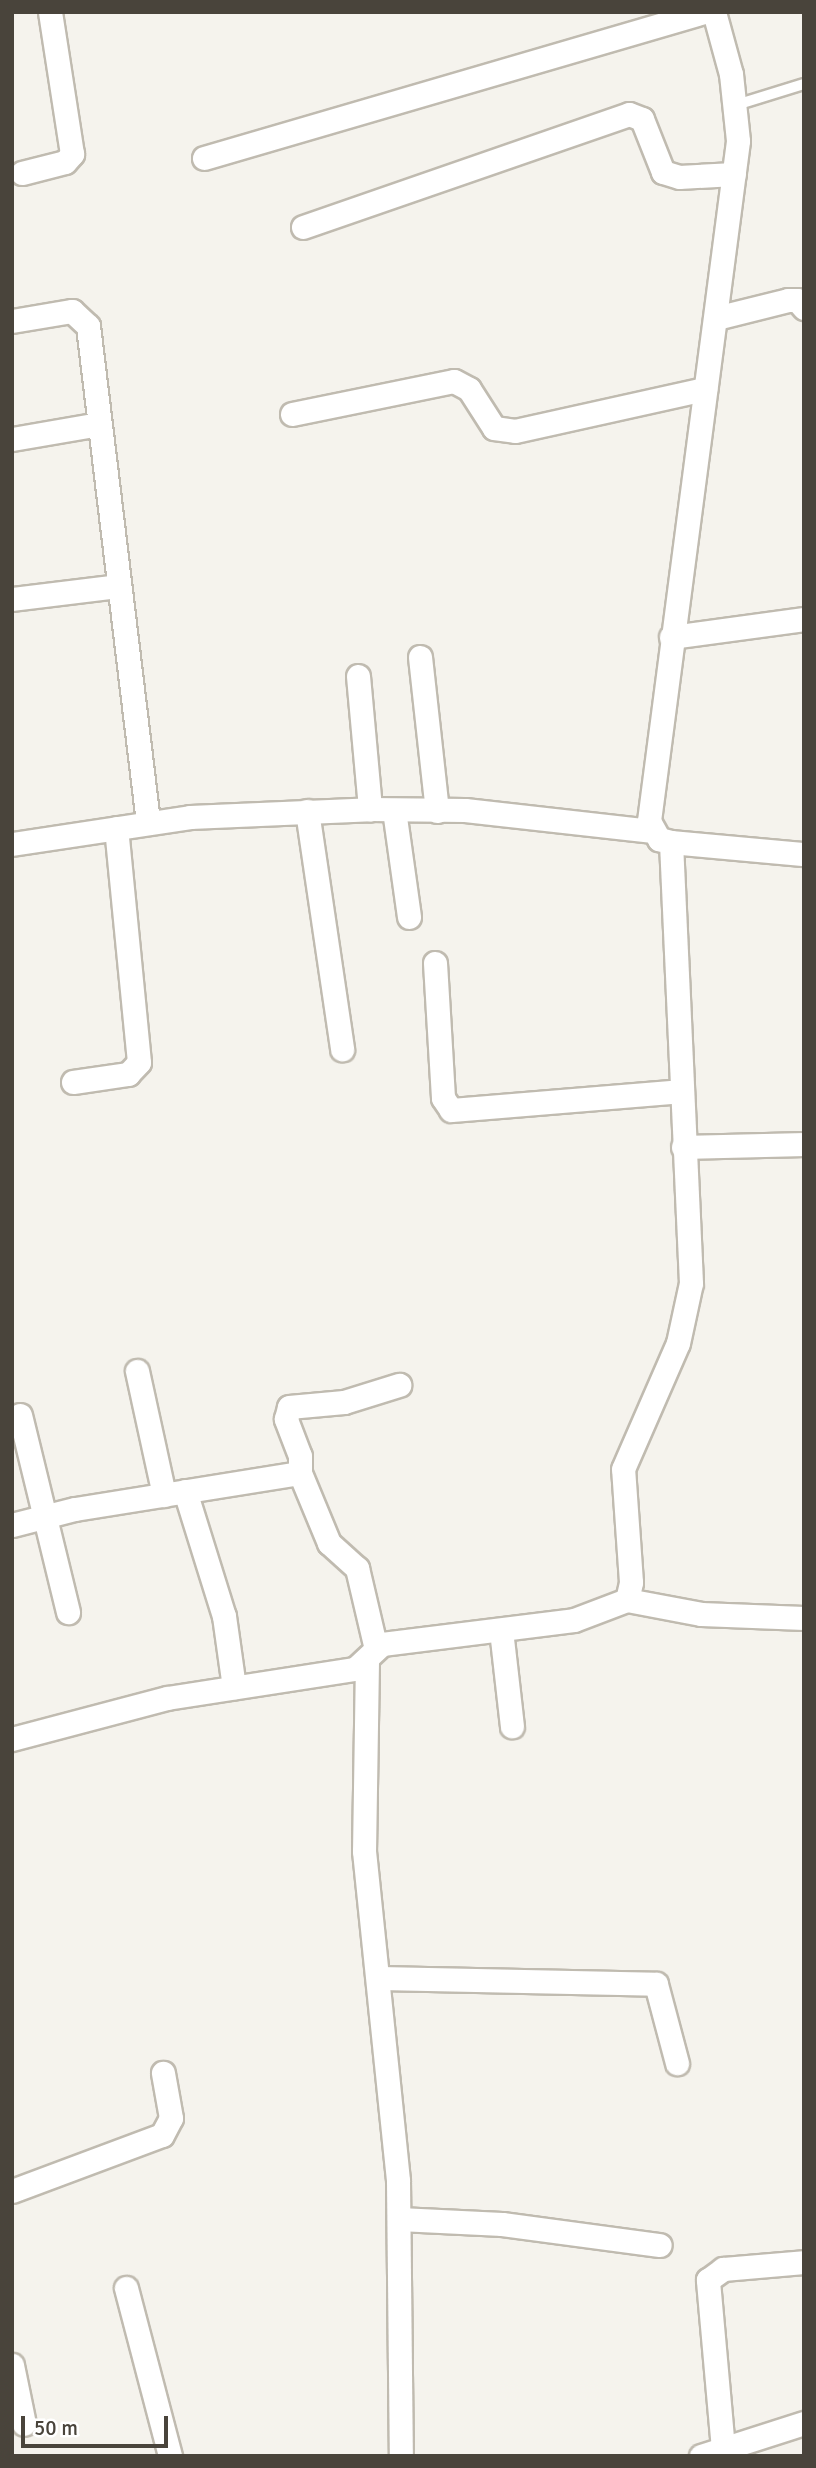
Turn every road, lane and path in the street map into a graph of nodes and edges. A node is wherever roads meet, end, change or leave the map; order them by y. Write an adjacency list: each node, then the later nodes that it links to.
1 (50, 12): 7 (street)
2 (704, 12): 6 (street)
3 (714, 12): 5 (street)
4 (804, 84): 5 (lane)
5 (736, 105): 8 (street)
6 (204, 158)
7 (22, 173)
8 (734, 174): 9 (street); 11 (street)
9 (303, 227)
10 (804, 308): 11 (street)
11 (716, 318): 13 (street)
12 (12, 321): 15 (street)
13 (705, 389): 14 (street); 20 (street)
14 (292, 414)
15 (99, 424): 16 (street); 17 (street)
16 (12, 439)
17 (118, 586): 18 (street); 27 (street)
18 (12, 599)
19 (804, 620): 20 (street)
20 (671, 637): 29 (street)
21 (420, 657): 26 (street)
22 (358, 676): 23 (street)
23 (370, 809): 24 (street); 25 (street)
24 (394, 810): 26 (street); 32 (street)
25 (307, 811): 27 (street); 34 (street)
26 (437, 811): 29 (street)
27 (148, 822): 28 (street)
28 (116, 828): 30 (street); 35 (street)
29 (661, 837): 31 (street); 36 (street)
30 (18, 841)
31 (804, 854)
32 (409, 917)
33 (435, 963): 36 (street)
34 (342, 1049)
35 (73, 1082)
36 (680, 1091): 38 (street)
37 (804, 1144): 38 (street)
38 (683, 1147): 47 (street)
39 (137, 1371): 44 (street)
40 (398, 1385): 43 (street)
41 (20, 1415): 42 (street)
42 (21, 1456): 45 (street)
43 (300, 1473): 44 (street); 51 (street)
44 (175, 1493): 45 (street); 52 (street)
45 (47, 1516): 46 (street); 48 (street)
46 (12, 1525)
47 (627, 1600): 49 (street); 50 (street)
48 (68, 1612)
49 (804, 1618)
50 (502, 1630): 51 (street); 53 (street)
51 (371, 1655): 52 (street); 55 (street)
52 (234, 1686): 54 (street)
53 (512, 1726)
54 (12, 1739)
55 (379, 1978): 56 (street); 59 (street)
56 (677, 2063)
57 (163, 2073): 58 (street)
58 (12, 2190)
59 (399, 2219): 60 (street); 68 (street)
60 (660, 2245)
61 (804, 2262): 66 (street)
62 (126, 2288): 67 (street)
63 (12, 2365): 65 (street)
64 (804, 2423): 66 (street)
65 (24, 2424)
66 (723, 2449): 69 (street)
67 (170, 2456)
68 (401, 2456)
69 (701, 2456)

